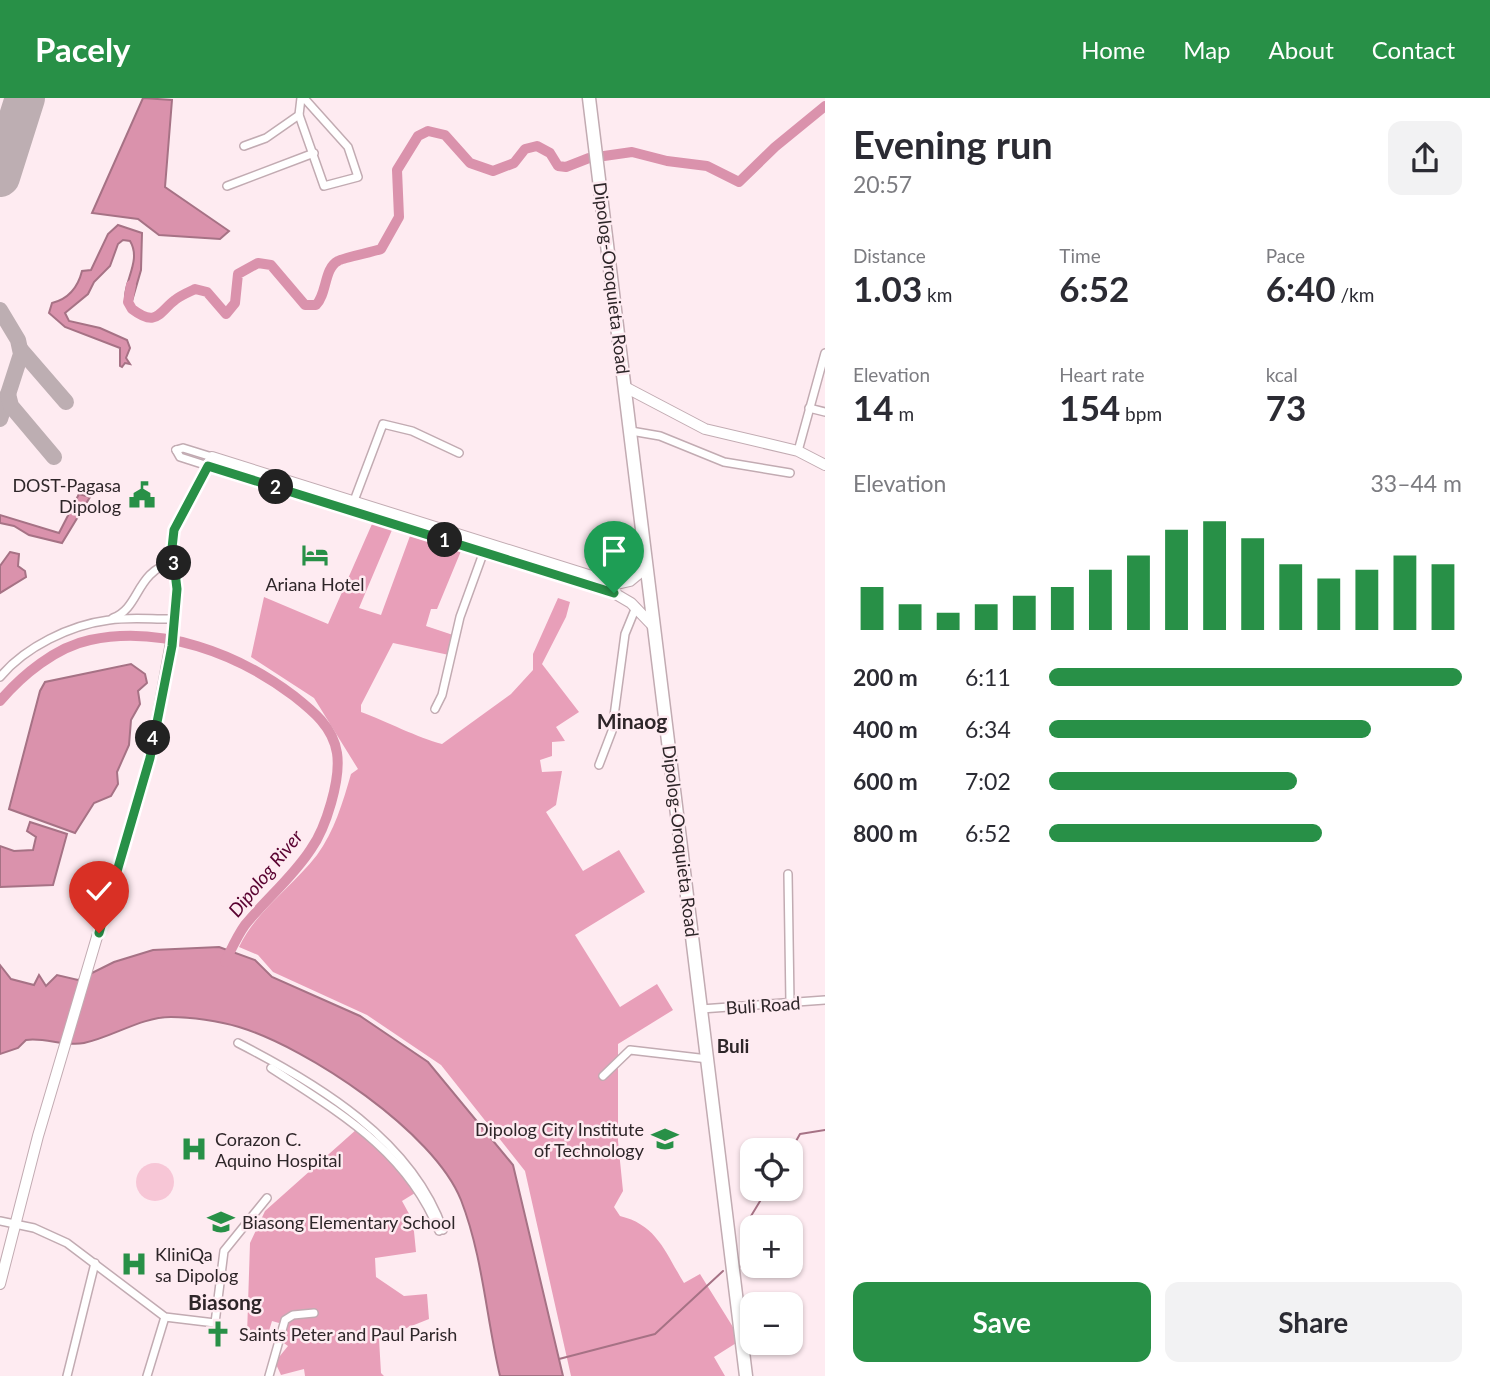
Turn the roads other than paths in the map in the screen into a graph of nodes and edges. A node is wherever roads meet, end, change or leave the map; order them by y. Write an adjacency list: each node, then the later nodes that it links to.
1 (303, 98): 3 (street); 5 (street)
2 (589, 98): 8 (highway, Dipolog-Oroquieta Road)
3 (299, 115): 4 (street); 5 (street)
4 (244, 146)
5 (314, 153): 6 (street)
6 (227, 186)
7 (825, 354): 9 (street)
8 (625, 387): 11 (highway, Dipolog-Oroquieta Road); 12 (main road)
9 (809, 408): 10 (street); 12 (street)
10 (825, 412)
11 (631, 431): 15 (street); 19 (highway, Dipolog-Oroquieta Road)
12 (798, 451): 14 (main road)
13 (459, 453): 16 (street)
14 (825, 465)
15 (790, 473)
16 (352, 506): 17 (main road); 18 (main road)
17 (485, 548): 20 (main road); 26 (street)
18 (174, 562): 22 (street); 37 (main road)
19 (647, 567): 20 (main road); 24 (highway, Dipolog-Oroquieta Road)
20 (615, 589): 21 (main road)
21 (636, 607): 24 (main road); 27 (street)
22 (110, 619): 23 (street); 25 (street)
23 (169, 619)
24 (654, 628): 31 (highway, Dipolog-Oroquieta Road)
25 (0, 677)
26 (435, 709)
27 (599, 765)
28 (788, 874): 30 (street)
29 (825, 1000): 30 (street, Buli Road)
30 (790, 1003): 31 (street, Buli Road)
31 (701, 1009): 33 (highway, Dipolog-Oroquieta Road)
32 (236, 1045): 38 (street)
33 (708, 1059): 34 (street); 46 (highway, Dipolog-Oroquieta Road)
34 (603, 1076)
35 (267, 1198): 42 (street)
36 (0, 1221): 37 (street)
37 (14, 1223): 39 (street); 40 (main road)
38 (441, 1230)
39 (95, 1264): 42 (street); 43 (street)
40 (0, 1284)
41 (314, 1312): 45 (street)
42 (165, 1317): 44 (street)
43 (67, 1376)
44 (147, 1376)
45 (269, 1376)
46 (746, 1376)

